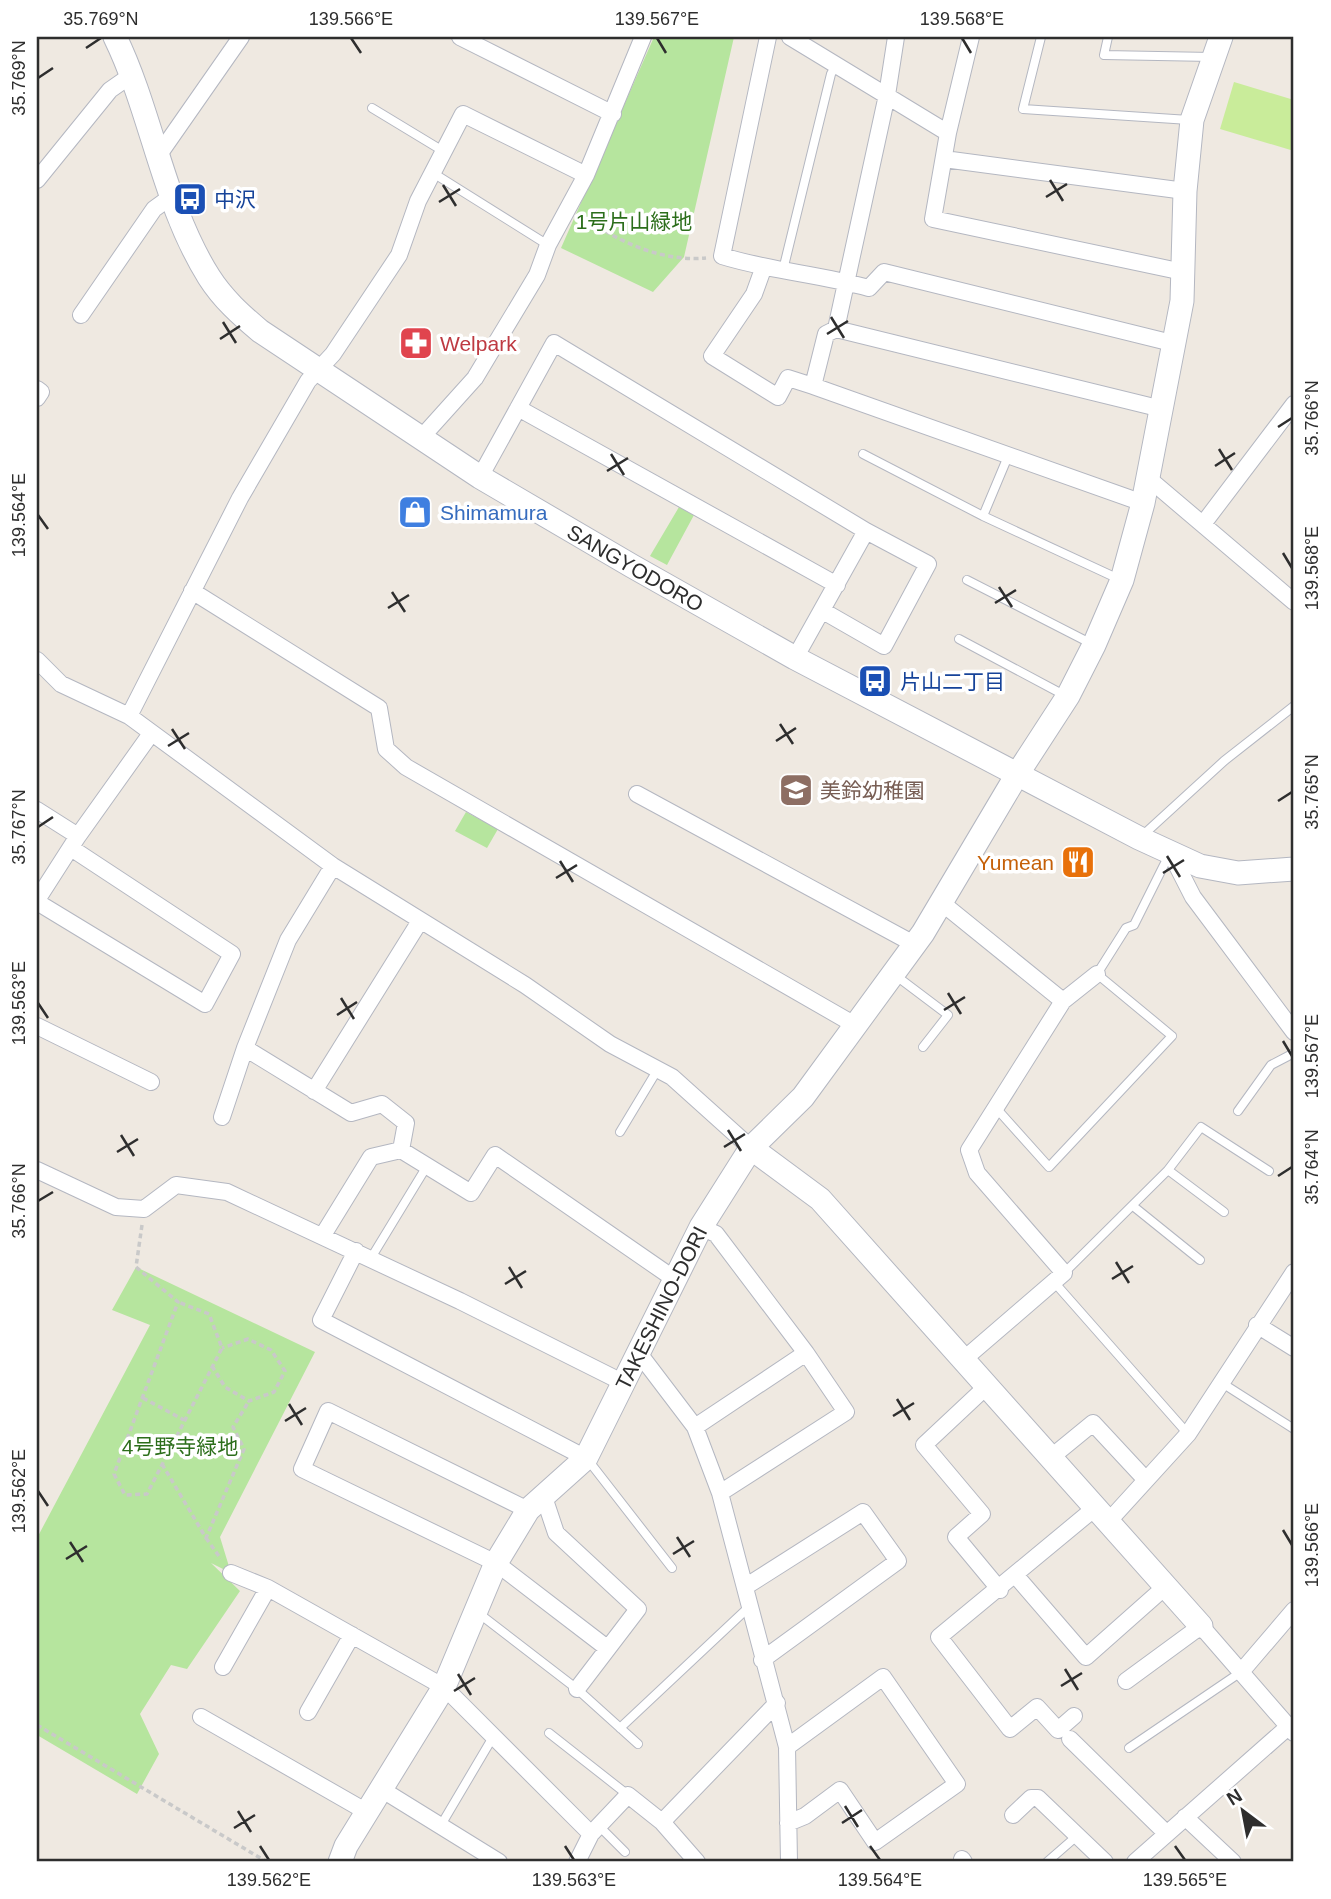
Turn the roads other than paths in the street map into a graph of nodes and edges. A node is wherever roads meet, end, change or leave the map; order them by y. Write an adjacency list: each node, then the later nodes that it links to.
1 (241, 37): 20 (street)
2 (460, 37): 16 (street)
3 (643, 37): 16 (street)
4 (768, 37): 28 (street)
5 (790, 37): 12 (street)
6 (895, 37): 14 (street)
7 (971, 37): 18 (street)
8 (1041, 37): 17 (lane)
9 (1108, 37): 11 (lane)
10 (122, 41): 13 (street, SANGYODORO)
11 (1216, 47): 17 (street, TAKESHINO-DORI)
12 (837, 63): 14 (street); 29 (lane)
13 (130, 76): 20 (street, SANGYODORO); 24 (street)
14 (887, 95): 18 (street); 31 (street)
15 (372, 108): 19 (lane)
16 (613, 114): 23 (street)
17 (1192, 120): 25 (street, TAKESHINO-DORI)
18 (948, 132): 21 (street)
19 (443, 151): 22 (street); 23 (street)
20 (158, 156): 26 (street, SANGYODORO)
21 (944, 159): 25 (street); 30 (street)
22 (433, 173): 27 (lane); 35 (street)
23 (586, 175): 27 (street)
24 (37, 180)
25 (1185, 191): 30 (street, TAKESHINO-DORI)
26 (172, 195): 32 (street); 35 (street, SANGYODORO)
27 (548, 245): 42 (street)
28 (763, 269): 29 (street); 36 (street)
29 (783, 270): 31 (street)
30 (1183, 272): 34 (street, TAKESHINO-DORI)
31 (844, 281): 33 (street); 34 (street)
32 (84, 304)
33 (835, 329): 36 (street); 41 (street)
34 (1175, 344): 41 (street, TAKESHINO-DORI)
35 (319, 370): 42 (street, SANGYODORO); 54 (street)
36 (813, 386): 44 (street)
37 (37, 389): 38 (street)
38 (37, 398)
39 (1294, 404): 49 (street)
40 (518, 408): 45 (street); 50 (street); 53 (street)
41 (1162, 409): 46 (street, TAKESHINO-DORI)
42 (421, 438): 45 (street, SANGYODORO)
43 (863, 454): 48 (lane)
44 (1009, 454): 47 (street); 48 (lane)
45 (480, 477): 59 (street, SANGYODORO)
46 (1148, 478): 47 (street, TAKESHINO-DORI); 49 (street)
47 (1143, 503): 52 (street, TAKESHINO-DORI)
48 (984, 516): 52 (lane)
49 (1203, 524): 55 (street)
50 (866, 531): 53 (street); 56 (street)
51 (967, 580): 58 (lane)
52 (1122, 580): 58 (street, TAKESHINO-DORI)
53 (837, 585): 56 (street)
54 (192, 591): 63 (street); 80 (street)
55 (1294, 602)
56 (823, 611): 59 (street)
57 (959, 639): 61 (lane)
58 (1094, 645): 61 (street, TAKESHINO-DORI)
59 (795, 658): 65 (street, SANGYODORO)
60 (37, 660): 63 (street)
61 (1068, 696): 65 (street, TAKESHINO-DORI)
62 (1294, 706): 68 (lane)
63 (129, 716): 64 (street)
64 (150, 734): 69 (street); 71 (street)
65 (1018, 773): 68 (street, SANGYODORO); 74 (street, TAKESHINO-DORI)
66 (637, 794): 76 (street)
67 (37, 810): 69 (street)
68 (1139, 838): 70 (street, SANGYODORO)
69 (75, 842): 73 (street); 73 (street)
70 (1170, 852): 72 (street, SANGYODORO); 78 (lane); 82 (street)
71 (333, 866): 75 (street); 84 (street)
72 (1294, 869)
73 (37, 901)
74 (942, 903): 76 (street, TAKESHINO-DORI); 79 (street)
75 (420, 921): 86 (street); 88 (street)
76 (914, 944): 77 (street, TAKESHINO-DORI)
77 (892, 973): 80 (street, TAKESHINO-DORI); 83 (lane)
78 (1097, 974): 79 (street); 89 (lane)
79 (1063, 1001): 89 (street)
80 (855, 1025): 93 (street, TAKESHINO-DORI)
81 (37, 1026): 87 (street)
82 (1294, 1032)
83 (923, 1047)
84 (245, 1048): 88 (street); 91 (street)
85 (1294, 1053): 90 (lane)
86 (659, 1068): 92 (lane); 93 (street)
87 (151, 1082)
88 (314, 1091): 94 (street)
89 (997, 1109): 107 (street)
90 (1237, 1111)
91 (222, 1117)
92 (620, 1132)
93 (751, 1148): 101 (street, TAKESHINO-DORI); 112 (street)
94 (401, 1150): 95 (street); 102 (street)
95 (427, 1166): 103 (lane); 106 (street)
96 (37, 1170): 102 (street)
97 (1168, 1170): 98 (lane); 99 (lane); 100 (lane)
98 (1269, 1171)
99 (1133, 1206): 104 (lane); 107 (lane)
100 (1224, 1212)
101 (701, 1227): 106 (street, TAKESHINO-DORI); 111 (street)
102 (323, 1235): 103 (street)
103 (364, 1254): 114 (street); 119 (street)
104 (1200, 1260)
105 (1294, 1272): 108 (street)
106 (673, 1278): 110 (street, TAKESHINO-DORI)
107 (1059, 1278): 112 (street); 118 (lane)
108 (1257, 1325): 109 (street); 113 (street)
109 (1294, 1348)
110 (638, 1352): 114 (street, TAKESHINO-DORI); 116 (street)
111 (806, 1353): 116 (street); 122 (street)
112 (963, 1360): 115 (street)
113 (1222, 1383): 117 (lane); 118 (street)
114 (624, 1384): 119 (street, TAKESHINO-DORI)
115 (987, 1386): 120 (street); 132 (street)
116 (695, 1427): 122 (street)
117 (1294, 1429)
118 (1188, 1434): 121 (street)
119 (586, 1458): 123 (street, TAKESHINO-DORI); 126 (lane)
120 (1049, 1459): 121 (street); 124 (street)
121 (1146, 1480): 124 (street)
122 (720, 1493): 129 (street)
123 (535, 1502): 125 (street, TAKESHINO-DORI); 125 (street); 138 (street)
124 (1101, 1515): 128 (street); 130 (street)
125 (496, 1563): 134 (street, TAKESHINO-DORI); 138 (street)
126 (672, 1568)
127 (231, 1573): 131 (street)
128 (1016, 1576): 130 (street); 132 (street)
129 (746, 1587): 133 (street); 139 (street)
130 (1165, 1587): 136 (street)
131 (268, 1588): 137 (street); 140 (street)
132 (1000, 1590): 147 (street)
133 (750, 1606): 139 (street); 149 (lane)
134 (475, 1610): 143 (street, TAKESHINO-DORI); 144 (lane)
135 (1294, 1610): 141 (street)
136 (1201, 1626): 141 (street); 142 (street)
137 (352, 1635): 143 (street); 146 (street)
138 (607, 1648): 144 (street)
139 (762, 1660): 145 (street)
140 (223, 1667)
141 (1241, 1672): 150 (street); 156 (lane)
142 (1126, 1681)
143 (443, 1687): 152 (street); 157 (street, TAKESHINO-DORI)
144 (577, 1689): 149 (lane)
145 (777, 1703): 155 (street); 162 (street)
146 (307, 1712)
147 (1074, 1716)
148 (201, 1717): 159 (street)
149 (620, 1728): 154 (lane)
150 (1292, 1731): 161 (street)
151 (549, 1733): 158 (lane)
152 (493, 1737): 164 (lane); 165 (street)
153 (1070, 1739): 166 (street)
154 (638, 1744)
155 (787, 1747): 163 (street); 163 (street)
156 (1129, 1748)
157 (381, 1789): 159 (street, TAKESHINO-DORI); 164 (street)
158 (628, 1795): 162 (street); 165 (street)
159 (367, 1812): 169 (street, TAKESHINO-DORI)
160 (1013, 1815): 167 (street)
161 (1185, 1817): 166 (street); 177 (street)
162 (662, 1822): 172 (street)
163 (788, 1823): 173 (street)
164 (441, 1825): 170 (street)
165 (596, 1831): 168 (lane); 171 (street)
166 (1167, 1834): 176 (street)
167 (1078, 1835): 174 (lane); 175 (street)
168 (625, 1852)
169 (340, 1862)
170 (499, 1862)
171 (577, 1862)
172 (697, 1862)
173 (789, 1862)
174 (1047, 1862)
175 (1105, 1862)
176 (1135, 1862)
177 (1233, 1862)

